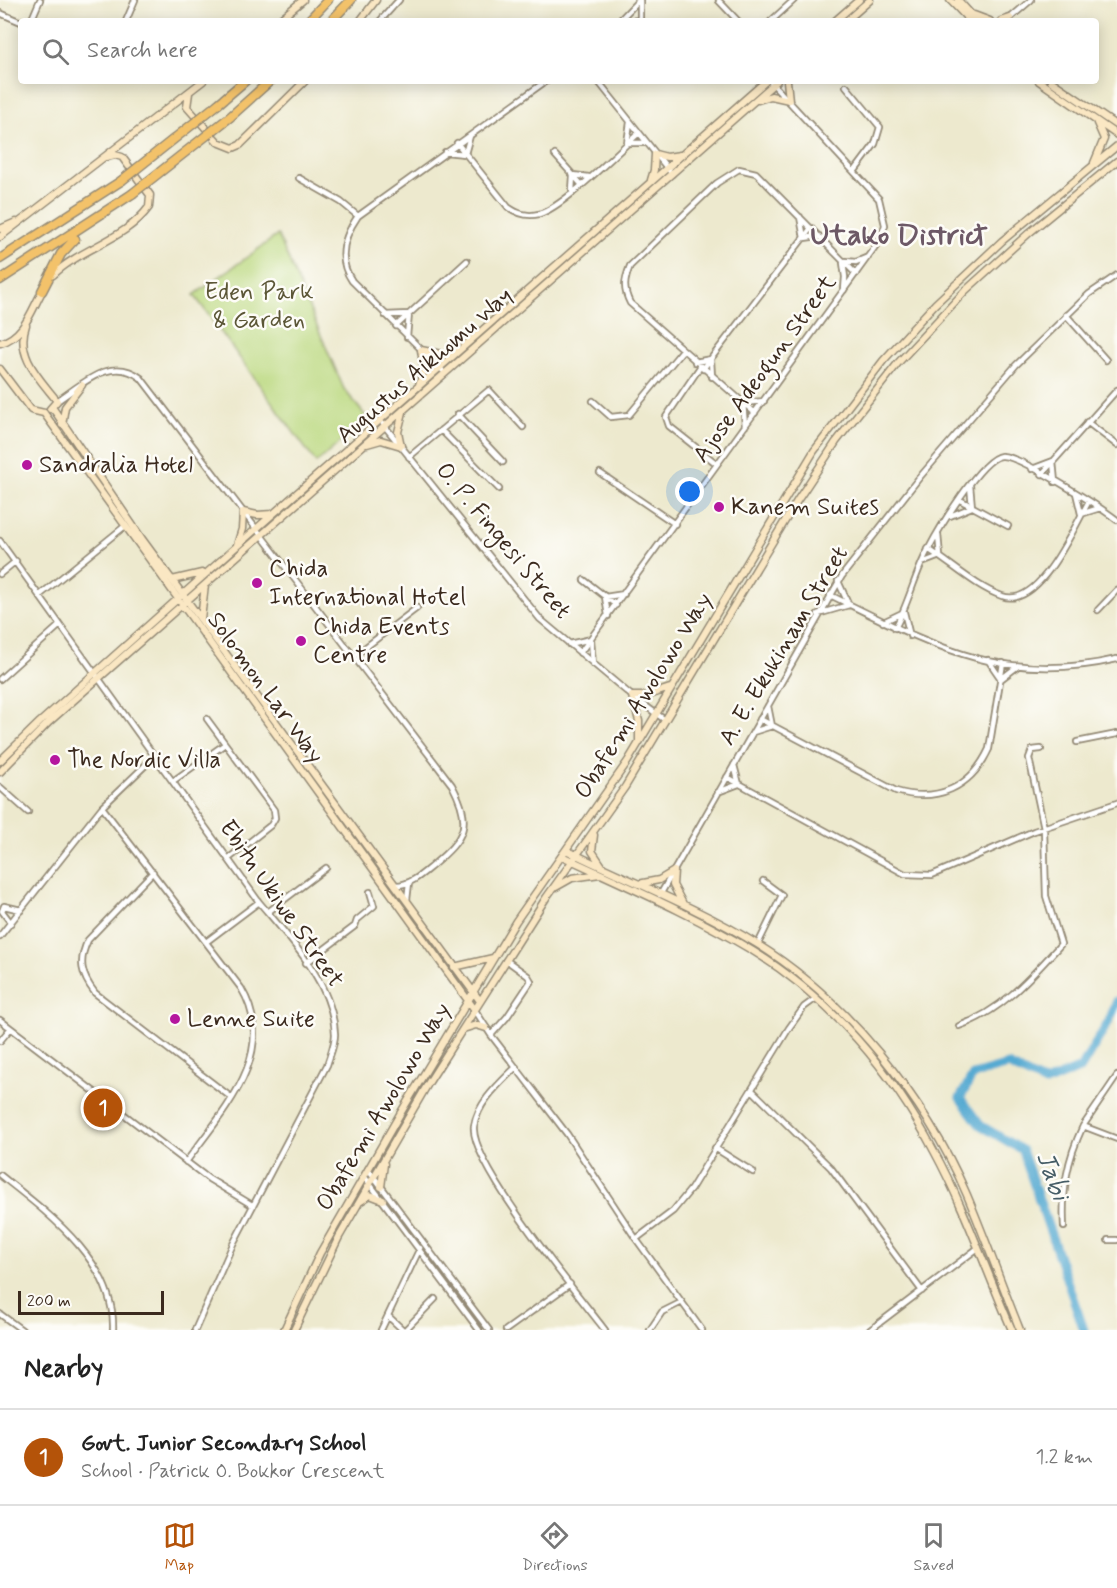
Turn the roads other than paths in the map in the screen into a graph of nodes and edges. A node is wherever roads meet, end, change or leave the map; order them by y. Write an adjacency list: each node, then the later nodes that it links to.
1 (40, 0): 19 (street)
2 (135, 0): 20 (street)
3 (303, 0): 21 (street)
4 (328, 0): 22 (highway)
5 (351, 0): 23 (highway)
6 (376, 0): 24 (street)
7 (399, 0): 25 (street)
8 (640, 0): 16 (street); 28 (street)
9 (794, 0): 30 (street)
10 (859, 0): 31 (street)
11 (870, 0): 32 (street)
12 (950, 0): 33 (street)
13 (958, 0): 17 (street)
14 (1031, 0): 36 (street)
15 (719, 1): 29 (street)
16 (630, 10): 26 (street); 27 (street)
17 (968, 12): 34 (street); 35 (street)
18 (0, 13): 37 (street)
19 (32, 18)
20 (127, 18)
21 (282, 18)
22 (311, 18)
23 (334, 18)
24 (362, 18)
25 (383, 18)
26 (622, 18)
27 (638, 18)
28 (640, 18)
29 (735, 18)
30 (774, 18)
31 (838, 18)
32 (849, 18)
33 (967, 18)
34 (974, 18)
35 (983, 18)
36 (1011, 18)
37 (18, 21)
38 (199, 84): 51 (street)
39 (241, 84): 93 (highway, bridge)
40 (267, 84): 83 (highway, bridge)
41 (302, 84): 51 (street)
42 (542, 84): 59 (street)
43 (600, 84): 56 (street)
44 (770, 84): 53 (street, Augustus Aikhomu Way)
45 (770, 84): 66 (street, Augustus Aikhomu Way)
46 (774, 84): 52 (street, Ajose Adeogun Street)
47 (787, 84): 52 (street)
48 (1044, 84): 54 (street)
49 (1055, 84): 54 (street)
50 (846, 86): 76 (street)
51 (189, 92): 70 (street)
52 (789, 100): 53 (street); 76 (street, Ajose Adeogun Street)
53 (752, 103): 75 (street, Augustus Aikhomu Way)
54 (1096, 116): 55 (street); 57 (street); 60 (street); 73 (street)
55 (1117, 118)
56 (630, 122): 58 (street); 62 (street)
57 (1117, 126)
58 (639, 133): 62 (street); 63 (street)
59 (470, 134): 61 (street); 67 (street)
60 (1117, 135)
61 (457, 143): 65 (street); 67 (street)
62 (627, 143): 63 (street); 78 (street)
63 (646, 143): 69 (street)
64 (1117, 146): 73 (street, Obafemi Awolowo Way)
65 (445, 152): 67 (street); 84 (street)
66 (686, 152): 69 (street); 75 (street, Augustus Aikhomu Way)
67 (465, 154): 82 (street)
68 (555, 154): 77 (street)
69 (655, 154): 75 (street); 81 (street)
70 (106, 157): 86 (street); 99 (street)
71 (1117, 162): 74 (street, Obafemi Awolowo Way)
72 (1117, 166): 74 (street)
73 (1091, 167): 208 (street, Obafemi Awolowo Way)
74 (1107, 170): 214 (street, Obafemi Awolowo Way)
75 (669, 172): 81 (street, Augustus Aikhomu Way); 116 (street, Augustus Aikhomu Way)
76 (854, 172): 92 (street, Ajose Adeogun Street)
77 (573, 175): 78 (street); 80 (street); 82 (street)
78 (589, 177): 80 (street)
79 (299, 178): 84 (street)
80 (581, 184): 82 (street)
81 (647, 186): 108 (street, Augustus Aikhomu Way)
82 (572, 191)
83 (109, 210): 98 (highway); 99 (highway)
84 (358, 216): 102 (street)
85 (800, 217): 87 (street); 91 (street); 110 (street)
86 (24, 219): 88 (street); 90 (street)
87 (811, 228): 89 (street); 91 (street)
88 (0, 229)
89 (819, 236): 91 (street); 94 (street)
90 (0, 237)
91 (804, 238): 111 (street)
92 (868, 257): 94 (street); 96 (street, Ajose Adeogun Street)
93 (0, 259)
94 (842, 260): 96 (street); 100 (street)
95 (467, 261): 101 (street)
96 (856, 274): 100 (street, Ajose Adeogun Street)
97 (1117, 275): 103 (street, A. E. Ekukinam Street)
98 (0, 280)
99 (42, 291): 104 (street)
100 (843, 294): 123 (street, Ajose Adeogun Street)
101 (409, 314): 102 (street); 105 (street); 106 (street)
102 (385, 315): 105 (street)
103 (1066, 315): 112 (street); 174 (street, A. E. Ekukinam Street)
104 (30, 316): 107 (street); 121 (street)
105 (396, 326): 106 (street)
106 (407, 337): 109 (street)
107 (0, 343)
108 (465, 346): 109 (street); 116 (street, Augustus Aikhomu Way)
109 (421, 350): 116 (street); 119 (street)
110 (682, 351): 113 (street); 122 (street)
111 (711, 359): 113 (street); 114 (street); 117 (street)
112 (1106, 360)
113 (695, 362): 114 (street)
114 (702, 368): 117 (street); 142 (street)
115 (0, 369): 129 (street, Solomon Lar Way)
116 (442, 371): 119 (street, Augustus Aikhomu Way); 125 (street, Augustus Aikhomu Way)
117 (712, 377): 124 (street)
118 (82, 385): 121 (street); 132 (street); 154 (street)
119 (417, 388): 131 (street, Augustus Aikhomu Way)
120 (1117, 390): 130 (street)
121 (57, 401): 126 (street)
122 (593, 401)
123 (764, 401): 124 (street); 127 (street, Ajose Adeogun Street)
124 (743, 403): 127 (street); 133 (street)
125 (407, 406): 131 (street, Augustus Aikhomu Way); 138 (street)
126 (53, 410): 129 (street); 132 (street, Solomon Lar Way)
127 (755, 413): 133 (street, Ajose Adeogun Street)
128 (458, 414): 134 (street); 135 (street); 141 (street)
129 (46, 415): 160 (street, Solomon Lar Way)
130 (1087, 422): 136 (street); 140 (street)
131 (382, 423): 137 (street, Augustus Aikhomu Way); 138 (street, O. P. Fingesi Street); 155 (street, Augustus Aikhomu Way)
132 (63, 425): 173 (street, Solomon Lar Way)
133 (746, 426): 142 (street, Ajose Adeogun Street)
134 (523, 427)
135 (441, 430): 139 (street); 148 (street)
136 (1117, 444)
137 (361, 446): 138 (street); 162 (street, Augustus Aikhomu Way)
138 (401, 446): 139 (street, O. P. Fingesi Street)
139 (408, 457): 197 (street, O. P. Fingesi Street)
140 (1053, 461): 143 (street); 145 (street); 146 (street)
141 (503, 462)
142 (717, 464): 159 (street, Ajose Adeogun Street)
143 (1032, 469): 145 (street); 147 (street)
144 (600, 473): 159 (street)
145 (1042, 474): 146 (street)
146 (1055, 482): 149 (street)
147 (970, 484): 150 (street); 152 (street)
148 (499, 489)
149 (1076, 494): 151 (street); 156 (street)
150 (960, 500): 152 (street); 157 (street)
151 (1089, 501): 153 (street); 156 (street)
152 (972, 507): 157 (street); 161 (street)
153 (1100, 508): 156 (street); 158 (street)
154 (243, 512): 155 (street); 162 (street); 165 (street)
155 (274, 513): 162 (street, Augustus Aikhomu Way)
156 (1081, 514): 167 (street)
157 (950, 516): 163 (street)
158 (1117, 520)
159 (675, 524): 177 (street, Ajose Adeogun Street)
160 (125, 526): 173 (street, Solomon Lar Way); 178 (street)
161 (1008, 526)
162 (258, 532): 165 (street, Augustus Aikhomu Way); 175 (street, Augustus Aikhomu Way); 199 (street)
163 (938, 534): 166 (street); 167 (street)
164 (0, 541): 168 (street, Ebitu Ukiwe Street)
165 (237, 546): 170 (street, Augustus Aikhomu Way)
166 (928, 549): 167 (street); 169 (street)
167 (940, 556): 169 (street)
168 (16, 561): 171 (street); 178 (street, Ebitu Ukiwe Street)
169 (922, 563): 187 (street)
170 (213, 567): 173 (street); 181 (street, Augustus Aikhomu Way)
171 (0, 574)
172 (584, 580): 180 (street)
173 (170, 581): 181 (street, Solomon Lar Way); 184 (street)
174 (838, 581): 179 (street, A. E. Ekukinam Street); 183 (street)
175 (205, 585): 181 (street, Augustus Aikhomu Way); 191 (street)
176 (1117, 590): 186 (street)
177 (624, 594): 180 (street); 182 (street, Ajose Adeogun Street)
178 (40, 595): 193 (street, Ebitu Ukiwe Street)
179 (830, 596): 183 (street); 188 (street, A. E. Ekukinam Street)
180 (605, 597): 182 (street); 190 (street)
181 (183, 599): 184 (street, Augustus Aikhomu Way); 189 (street, Augustus Aikhomu Way); 191 (street, Solomon Lar Way)
182 (616, 605): 190 (street, Ajose Adeogun Street)
183 (849, 605): 188 (street); 192 (street)
184 (168, 608): 205 (street, Augustus Aikhomu Way)
185 (417, 608): 199 (street)
186 (1098, 609)
187 (904, 612): 192 (street); 194 (street); 195 (street)
188 (818, 615): 210 (street, A. E. Ekukinam Street)
189 (169, 616): 191 (street); 205 (street, Augustus Aikhomu Way)
190 (608, 616): 196 (street, Ajose Adeogun Street)
191 (198, 620): 246 (street, Solomon Lar Way); 265 (street, Solomon Lar Way)
192 (883, 622): 194 (street)
193 (60, 625): 205 (street, Ebitu Ukiwe Street); 206 (street)
194 (895, 628): 195 (street)
195 (910, 636): 201 (street)
196 (591, 639): 197 (street); 198 (street, Ajose Adeogun Street); 203 (street)
197 (569, 644): 198 (street, O. P. Fingesi Street)
198 (580, 653): 203 (street, O. P. Fingesi Street)
199 (354, 656): 244 (street)
200 (1117, 659): 204 (street)
201 (988, 660): 202 (street); 207 (street)
202 (1003, 663): 204 (street); 207 (street)
203 (593, 664): 209 (street, O. P. Fingesi Street)
204 (1018, 666): 207 (street)
205 (97, 676): 222 (street, Ebitu Ukiwe Street); 223 (street); 225 (street)
206 (0, 679)
207 (1000, 680): 215 (street)
208 (671, 688): 209 (street); 211 (street, Obafemi Awolowo Way)
209 (632, 696): 211 (street, O. P. Fingesi Street); 218 (street)
210 (768, 706): 213 (street, A. E. Ekukinam Street); 215 (street)
211 (655, 714): 214 (street, O. P. Fingesi Street); 218 (street, Obafemi Awolowo Way)
212 (207, 719): 220 (street)
213 (760, 719): 215 (street); 216 (street, A. E. Ekukinam Street)
214 (665, 720): 235 (street, Obafemi Awolowo Way)
215 (772, 726): 216 (street)
216 (753, 732): 224 (street, A. E. Ekukinam Street)
217 (1117, 734): 219 (street)
218 (639, 741): 236 (street, Obafemi Awolowo Way)
219 (1077, 742)
220 (225, 744): 227 (street); 238 (street)
221 (1041, 749): 234 (street)
222 (154, 756): 227 (street, Ebitu Ukiwe Street); 232 (street)
223 (0, 761)
224 (734, 765): 226 (street, A. E. Ekukinam Street); 228 (street)
225 (0, 772)
226 (727, 777): 228 (street); 230 (street, A. E. Ekukinam Street)
227 (173, 781): 238 (street, Ebitu Ukiwe Street)
228 (739, 784): 230 (street); 234 (street)
229 (0, 787): 233 (street)
230 (718, 792): 241 (street, A. E. Ekukinam Street)
231 (1117, 803): 234 (street)
232 (102, 807): 242 (street); 253 (street)
233 (28, 812)
234 (1044, 828): 269 (street)
235 (595, 832): 237 (street, Obafemi Awolowo Way); 240 (street)
236 (564, 853): 237 (street); 259 (street, Obafemi Awolowo Way)
237 (574, 858): 240 (street); 247 (street, Obafemi Awolowo Way)
238 (228, 859): 251 (street, Ebitu Ukiwe Street)
239 (326, 868): 254 (street)
240 (603, 871): 245 (street); 247 (street); 249 (street)
241 (674, 871): 245 (street); 249 (street, A. E. Ekukinam Street); 252 (street)
242 (153, 872): 257 (street); 279 (street)
243 (763, 881): 258 (street)
244 (410, 882): 246 (street); 250 (street)
245 (636, 884): 249 (street)
246 (396, 885): 250 (street, Solomon Lar Way)
247 (552, 888): 260 (street, Obafemi Awolowo Way)
248 (370, 892): 261 (street)
249 (658, 897): 252 (street); 264 (street)
250 (407, 900): 262 (street, Solomon Lar Way)
251 (259, 902): 254 (street, Ebitu Ukiwe Street); 257 (street)
252 (687, 907): 258 (street)
253 (21, 910): 255 (street); 255 (street)
254 (268, 912): 261 (street, Ebitu Ukiwe Street)
255 (11, 923): 256 (street)
256 (0, 936)
257 (206, 942): 279 (street)
258 (758, 945): 275 (street)
259 (494, 958): 262 (street); 263 (street, Obafemi Awolowo Way)
260 (506, 960): 266 (street, Obafemi Awolowo Way); 273 (street)
261 (306, 963): 292 (street, Ebitu Ukiwe Street)
262 (454, 967): 263 (street, Solomon Lar Way)
263 (473, 993): 265 (street, Obafemi Awolowo Way); 266 (street, Solomon Lar Way)
264 (815, 999): 275 (street); 278 (street)
265 (468, 1001): 267 (street, Solomon Lar Way); 285 (street, Obafemi Awolowo Way)
266 (480, 1001): 267 (street, Obafemi Awolowo Way)
267 (475, 1010): 270 (street); 272 (street, Obafemi Awolowo Way)
268 (0, 1020): 271 (street)
269 (958, 1026)
270 (486, 1028): 272 (street); 273 (street)
271 (10, 1029): 274 (street); 284 (street)
272 (463, 1029): 283 (street, Obafemi Awolowo Way)
273 (491, 1035): 276 (street)
274 (0, 1041)
275 (880, 1060): 298 (street); 321 (street)
276 (516, 1067): 294 (street); 300 (street)
277 (1117, 1076): 280 (street)
278 (753, 1091): 282 (street); 301 (street)
279 (232, 1098): 284 (street)
280 (1083, 1125): 281 (street); 293 (street)
281 (1117, 1139)
282 (715, 1148): 286 (street); 294 (street)
283 (389, 1150): 288 (street, Obafemi Awolowo Way); 289 (street)
284 (186, 1162): 292 (street)
285 (366, 1172): 288 (street); 309 (street, Obafemi Awolowo Way)
286 (753, 1172)
287 (0, 1175): 307 (street)
288 (372, 1179): 289 (street); 290 (street); 291 (street, Obafemi Awolowo Way)
289 (381, 1187): 297 (street)
290 (383, 1200): 291 (street); 299 (street)
291 (358, 1203): 310 (street, Obafemi Awolowo Way)
292 (252, 1205): 308 (street, Ebitu Ukiwe Street)
293 (1064, 1227)
294 (636, 1239): 303 (street)
295 (1108, 1240): 296 (street)
296 (1117, 1240)
297 (423, 1243): 299 (street); 314 (street)
298 (978, 1248): 301 (street); 320 (street)
299 (420, 1250): 305 (street); 313 (street)
300 (570, 1284): 315 (street); 316 (street)
301 (922, 1291): 319 (street)
302 (435, 1299): 312 (street)
303 (682, 1302): 317 (street); 318 (street)
304 (0, 1314): 306 (street)
305 (388, 1316): 311 (street); 312 (street)
306 (22, 1330)
307 (113, 1330)
308 (195, 1330)
309 (284, 1330)
310 (294, 1330)
311 (381, 1330)
312 (404, 1330)
313 (479, 1330)
314 (489, 1330)
315 (506, 1330)
316 (605, 1330)
317 (650, 1330)
318 (702, 1330)
319 (870, 1330)
320 (1012, 1330)
321 (1020, 1330)

